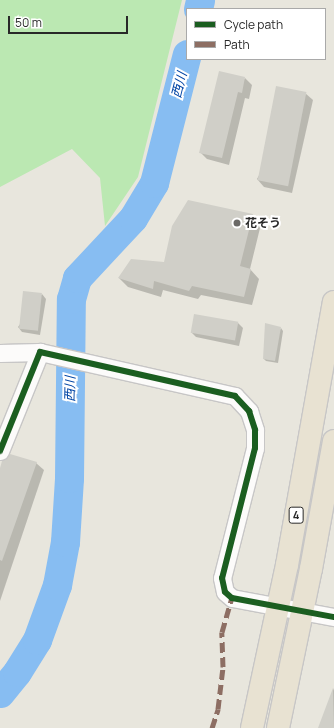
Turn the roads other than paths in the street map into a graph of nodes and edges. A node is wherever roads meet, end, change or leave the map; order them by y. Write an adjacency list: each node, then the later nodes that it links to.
1 (334, 302): 6 (highway, 4)
2 (40, 352): 3 (street); 5 (street); 6 (street)
3 (0, 353)
4 (334, 441): 7 (highway, 4)
5 (0, 451)
6 (278, 607): 7 (street); 9 (highway, 4)
7 (302, 612): 8 (street); 10 (highway, 4)
8 (334, 616)
9 (252, 728)
10 (278, 728)

